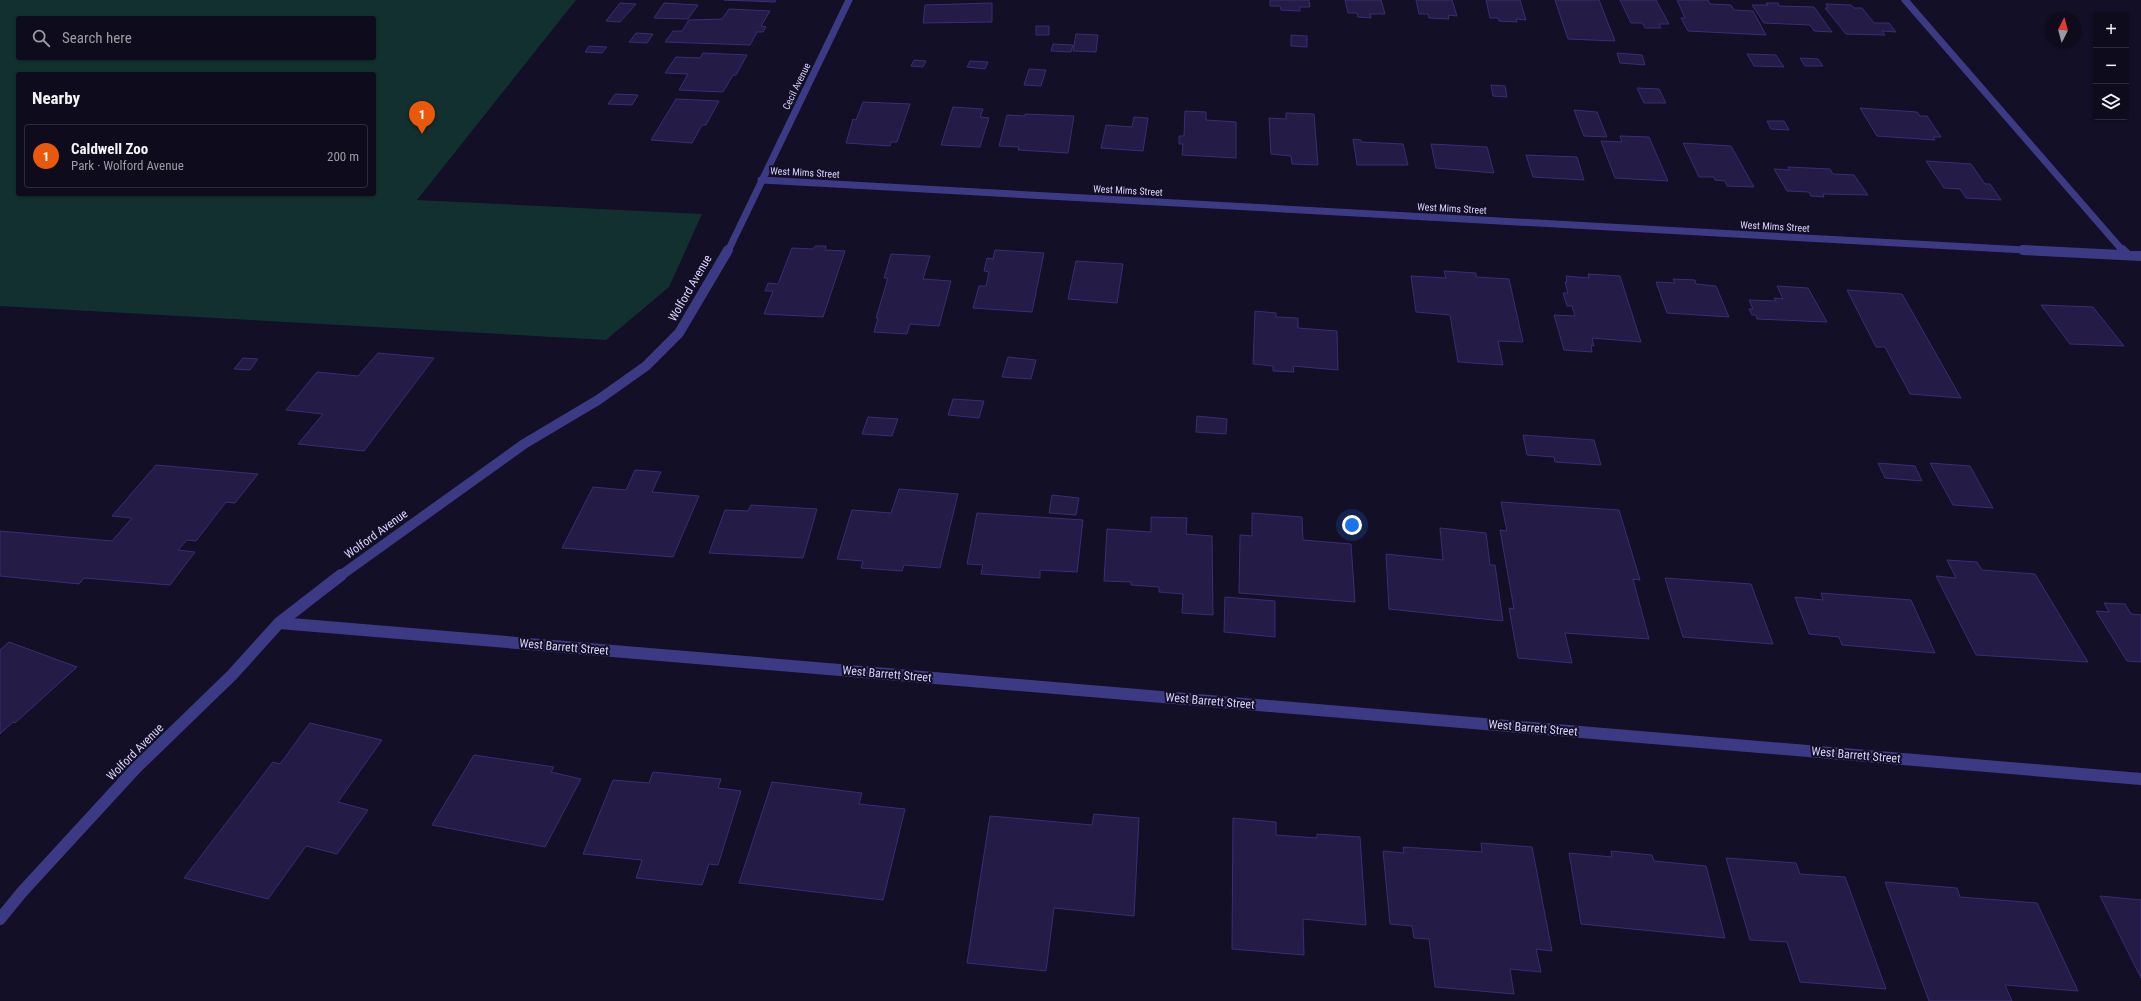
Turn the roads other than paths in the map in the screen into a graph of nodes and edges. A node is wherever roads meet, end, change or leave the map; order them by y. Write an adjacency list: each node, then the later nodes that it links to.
1 (849, 0): 3 (street, Cecil Avenue)
2 (1905, 0): 4 (street)
3 (761, 180): 4 (street, West Mims Street); 6 (street, Wolford Avenue)
4 (2127, 255): 5 (street, West Mims Street)
5 (2141, 256)
6 (279, 623): 7 (street, West Barrett Street); 8 (street, Wolford Avenue)
7 (2141, 779)
8 (0, 919)

